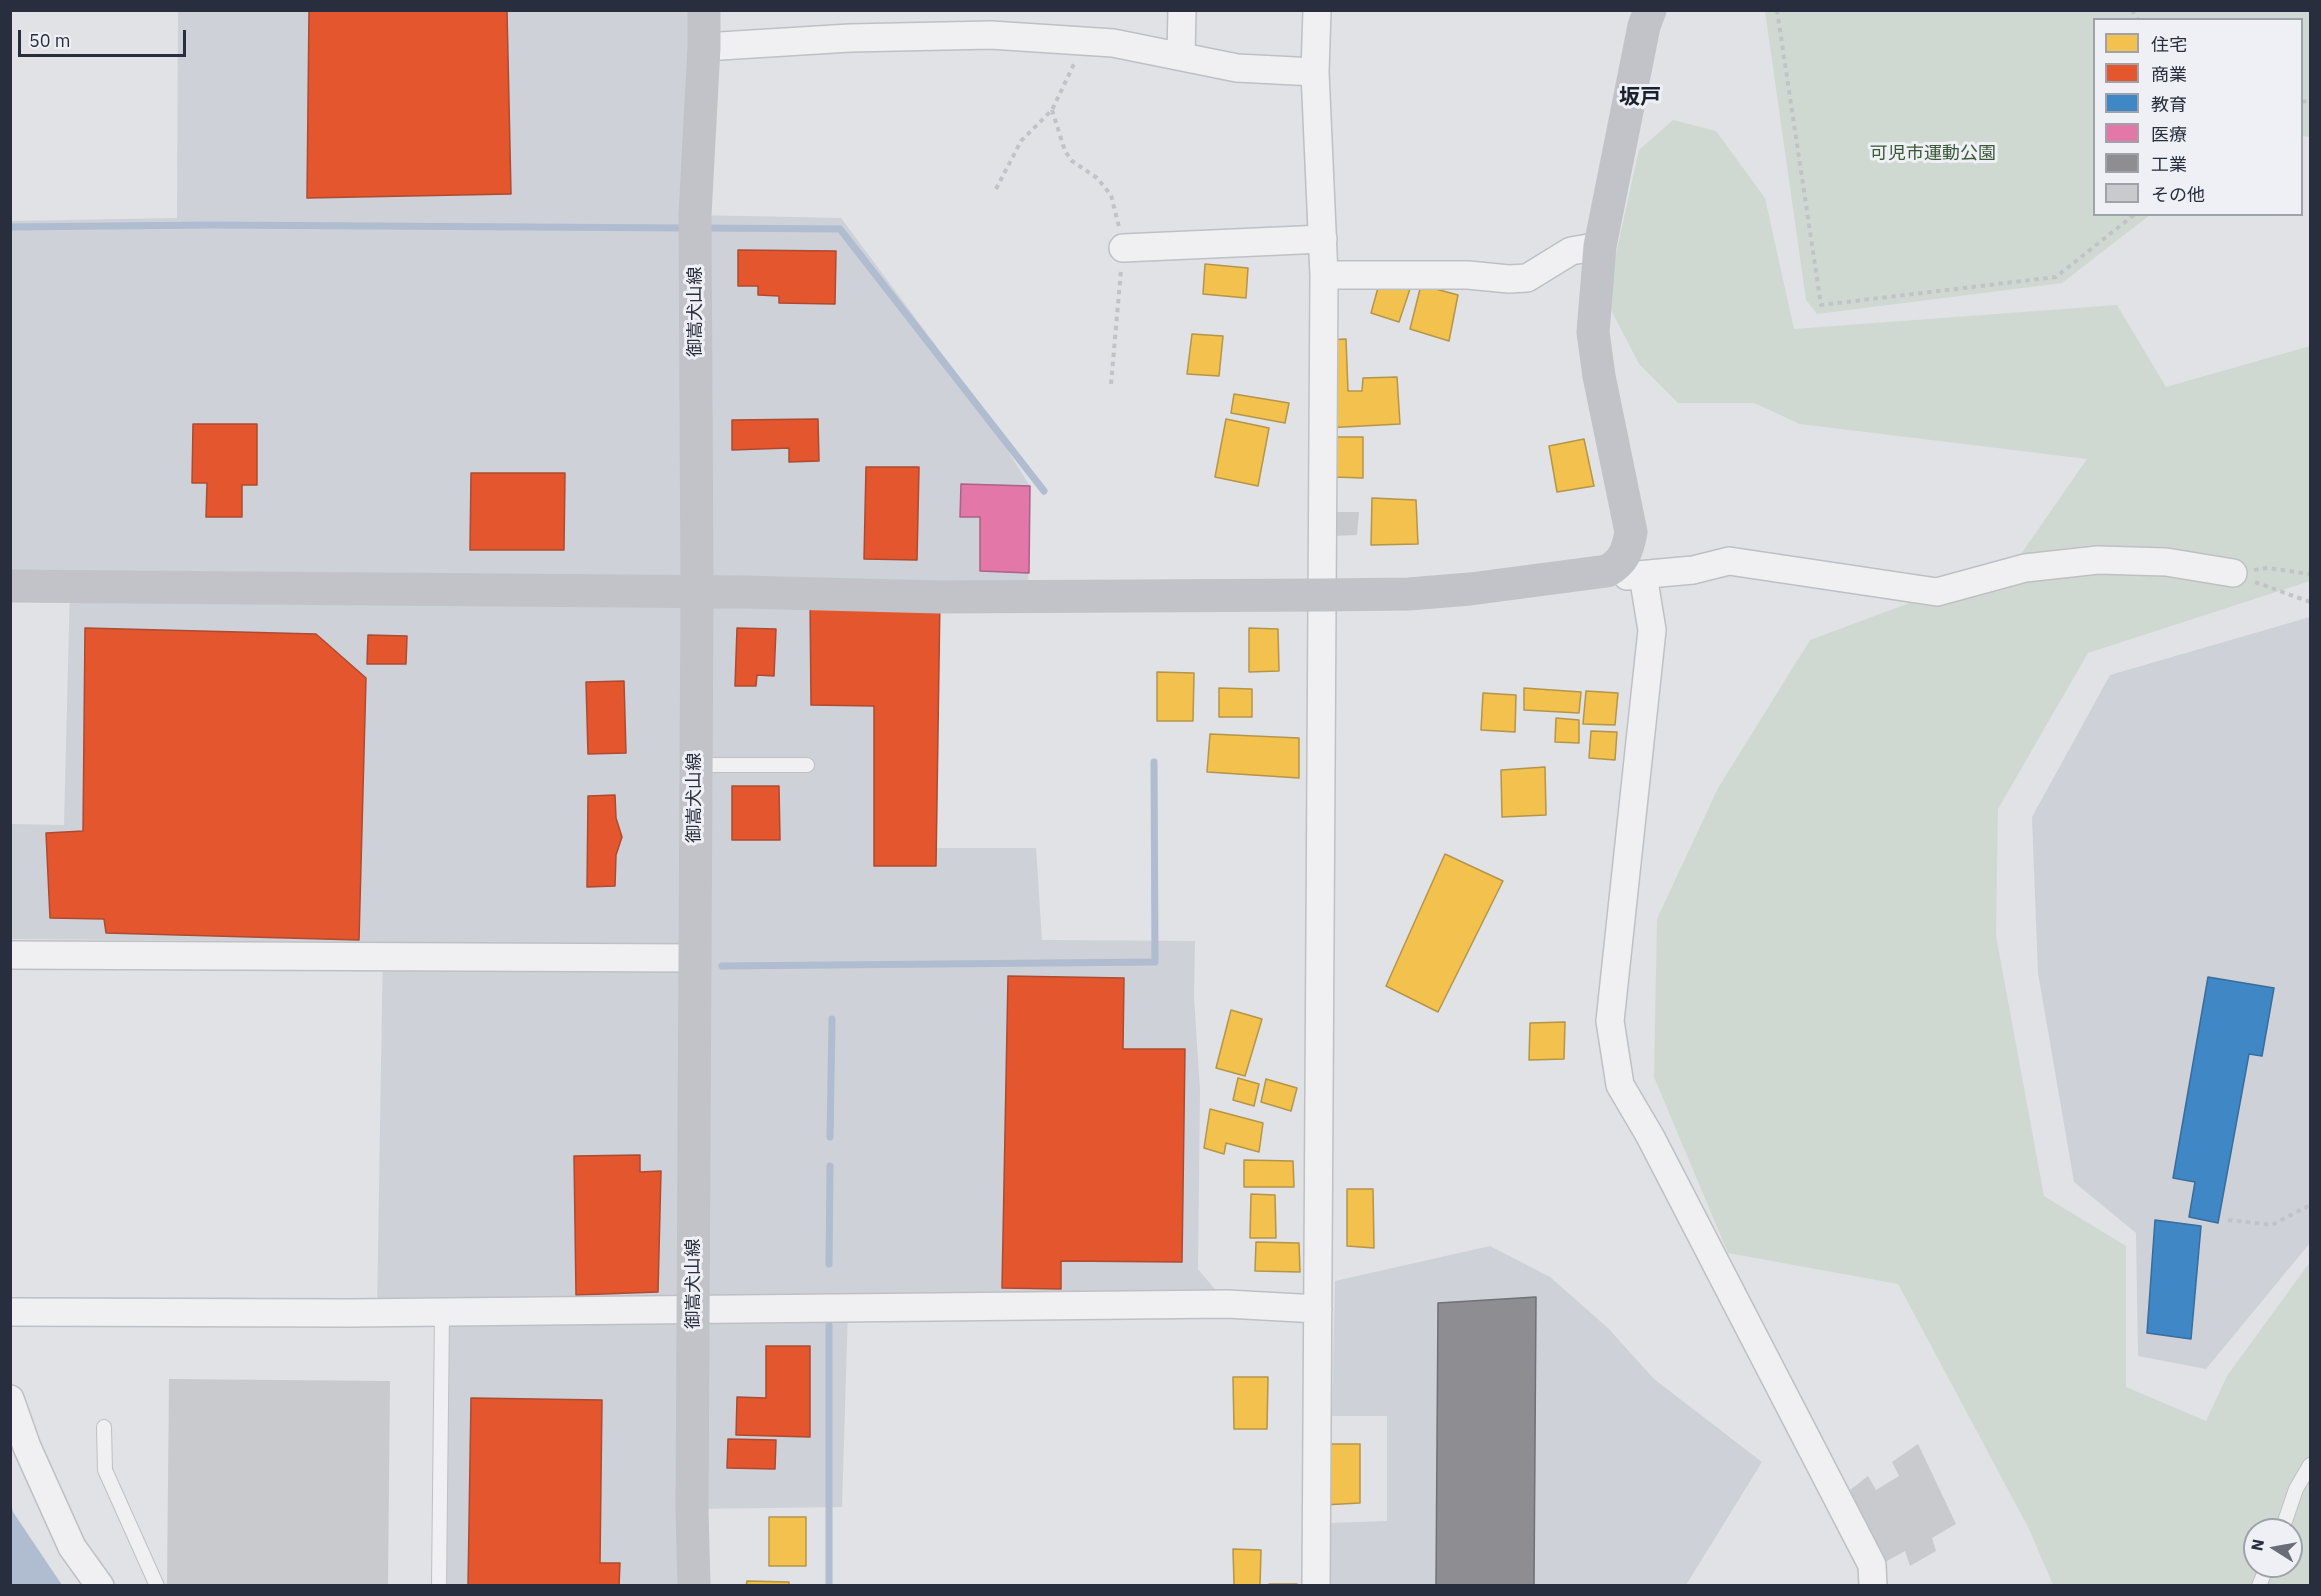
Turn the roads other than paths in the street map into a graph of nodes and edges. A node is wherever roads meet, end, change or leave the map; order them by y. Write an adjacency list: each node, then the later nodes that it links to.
1 (704, 10): 5 (street, 御嵩犬山線)
2 (1182, 10): 6 (street)
3 (1317, 10): 7 (street)
4 (1650, 10): 9 (street)
5 (704, 47): 6 (street); 15 (street, 御嵩犬山線)
6 (1181, 55): 7 (street)
7 (1316, 72): 8 (street)
8 (1323, 239): 10 (street); 11 (street)
9 (1600, 246): 11 (street); 12 (street)
10 (1123, 248)
11 (1324, 275): 16 (street)
12 (1630, 571): 13 (street); 16 (street); 34 (street)
13 (2233, 573)
14 (10, 586): 15 (street)
15 (697, 592): 16 (street); 17 (street, 御嵩犬山線)
16 (1322, 595): 22 (street)
17 (695, 765): 18 (lane); 20 (street, 御嵩犬山線)
18 (807, 765)
19 (10, 955): 20 (street)
20 (695, 958): 21 (street, 御嵩犬山線)
21 (694, 1310): 22 (street); 24 (street); 32 (street, 御嵩犬山線)
22 (1318, 1310): 33 (street)
23 (11, 1311): 24 (street)
24 (441, 1312): 31 (lane)
25 (10, 1399): 29 (street)
26 (104, 1427): 30 (lane)
27 (2310, 1465): 28 (lane)
28 (2286, 1518)
29 (100, 1586)
30 (157, 1586)
31 (439, 1586)
32 (694, 1586)
33 (1316, 1586)
34 (1873, 1586)

